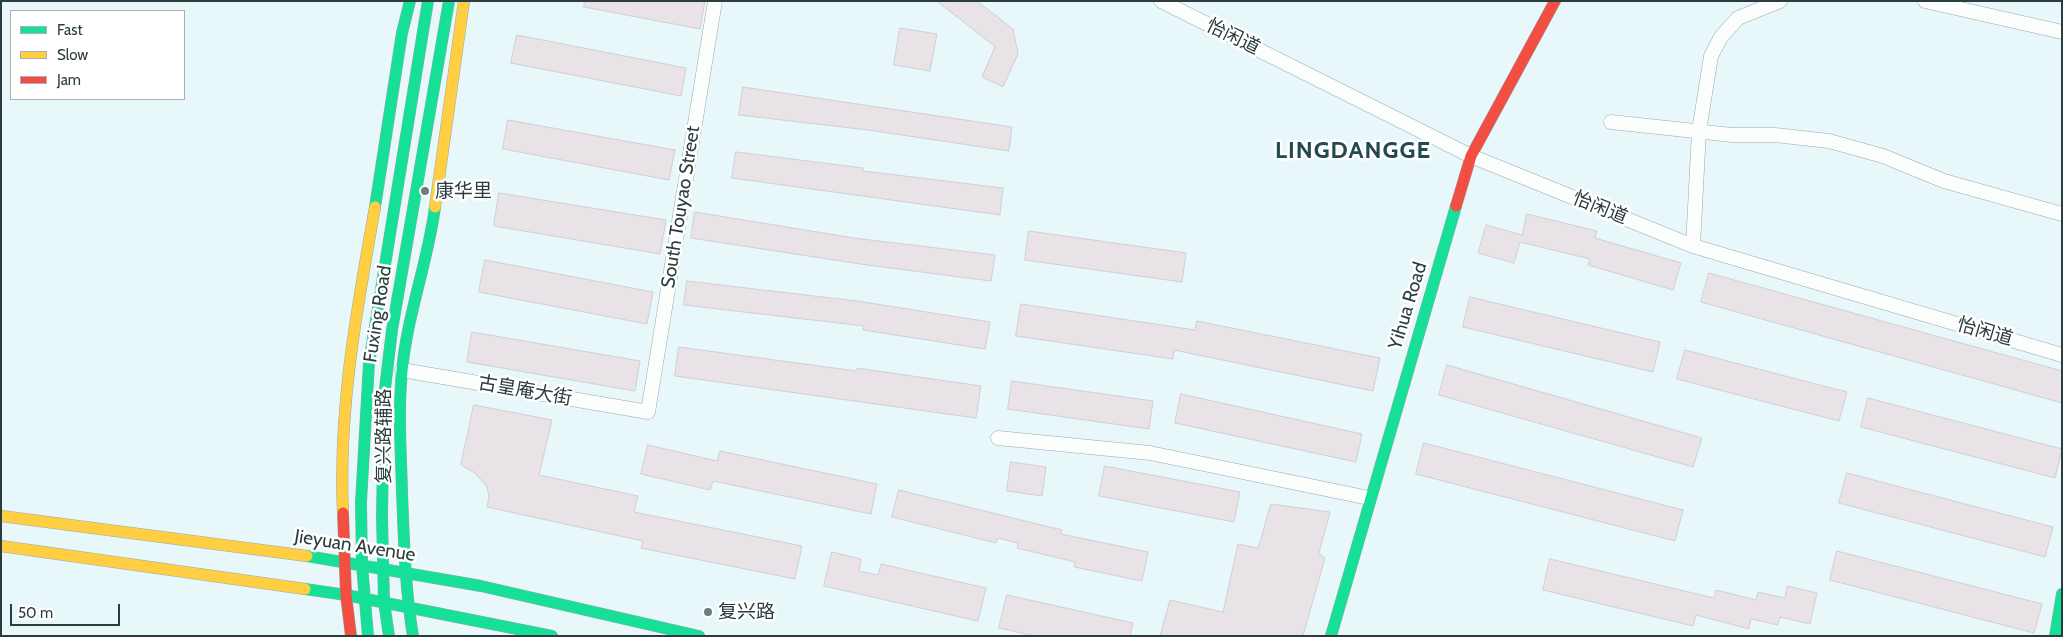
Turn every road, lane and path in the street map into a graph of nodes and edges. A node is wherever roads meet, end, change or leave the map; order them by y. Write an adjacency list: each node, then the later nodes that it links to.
1 (410, 1): 19 (main road, 复兴路辅路)
2 (428, 1): 16 (main road, Fuxing Road)
3 (449, 1): 27 (main road, Fuxing Road)
4 (464, 1): 18 (main road, 复兴路辅路)
5 (714, 1): 20 (street, South Touyao Street)
6 (1161, 1): 13 (street, 怡闲道)
7 (1555, 1): 13 (main road, Yihua Road)
8 (1780, 1): 12 (street)
9 (1925, 1): 10 (street)
10 (2062, 32)
11 (1610, 122): 12 (street)
12 (1699, 131): 14 (street); 15 (street)
13 (1471, 156): 15 (street, 怡闲道); 22 (main road, Yihua Road)
14 (2062, 214)
15 (1694, 246): 17 (street, 怡闲道)
16 (372, 346): 19 (main road); 26 (main road, Fuxing Road)
17 (2062, 355)
18 (402, 370): 20 (street, 古皇庵大街); 28 (main road, 复兴路辅路)
19 (346, 397): 25 (main road, 复兴路辅路)
20 (648, 412)
21 (998, 438): 22 (street)
22 (1369, 498): 42 (main road, Yihua Road)
23 (1, 516): 25 (main road, Jieyuan Avenue)
24 (1, 546): 30 (main road)
25 (344, 561): 26 (main road, Jieyuan Avenue); 30 (main road, 复兴路辅路)
26 (362, 565): 27 (main road, Jieyuan Avenue); 31 (main road, Fuxing Road)
27 (383, 569): 28 (main road, Jieyuan Avenue); 32 (main road, Fuxing Road)
28 (405, 572): 33 (main road, 复兴路辅路); 41 (main road, Jieyuan Avenue)
29 (2062, 594): 43 (main road)
30 (346, 595): 31 (main road); 35 (main road, 复兴路辅路)
31 (364, 598): 32 (main road); 36 (main road, Fuxing Road)
32 (384, 602): 33 (main road); 37 (main road, Fuxing Road)
33 (408, 606): 34 (main road); 38 (main road, 复兴路辅路)
34 (536, 632): 39 (main road); 40 (main road)
35 (351, 636)
36 (368, 636)
37 (389, 636)
38 (413, 636)
39 (489, 636)
40 (552, 636)
41 (699, 636)
42 (1331, 636)
43 (2055, 636)

